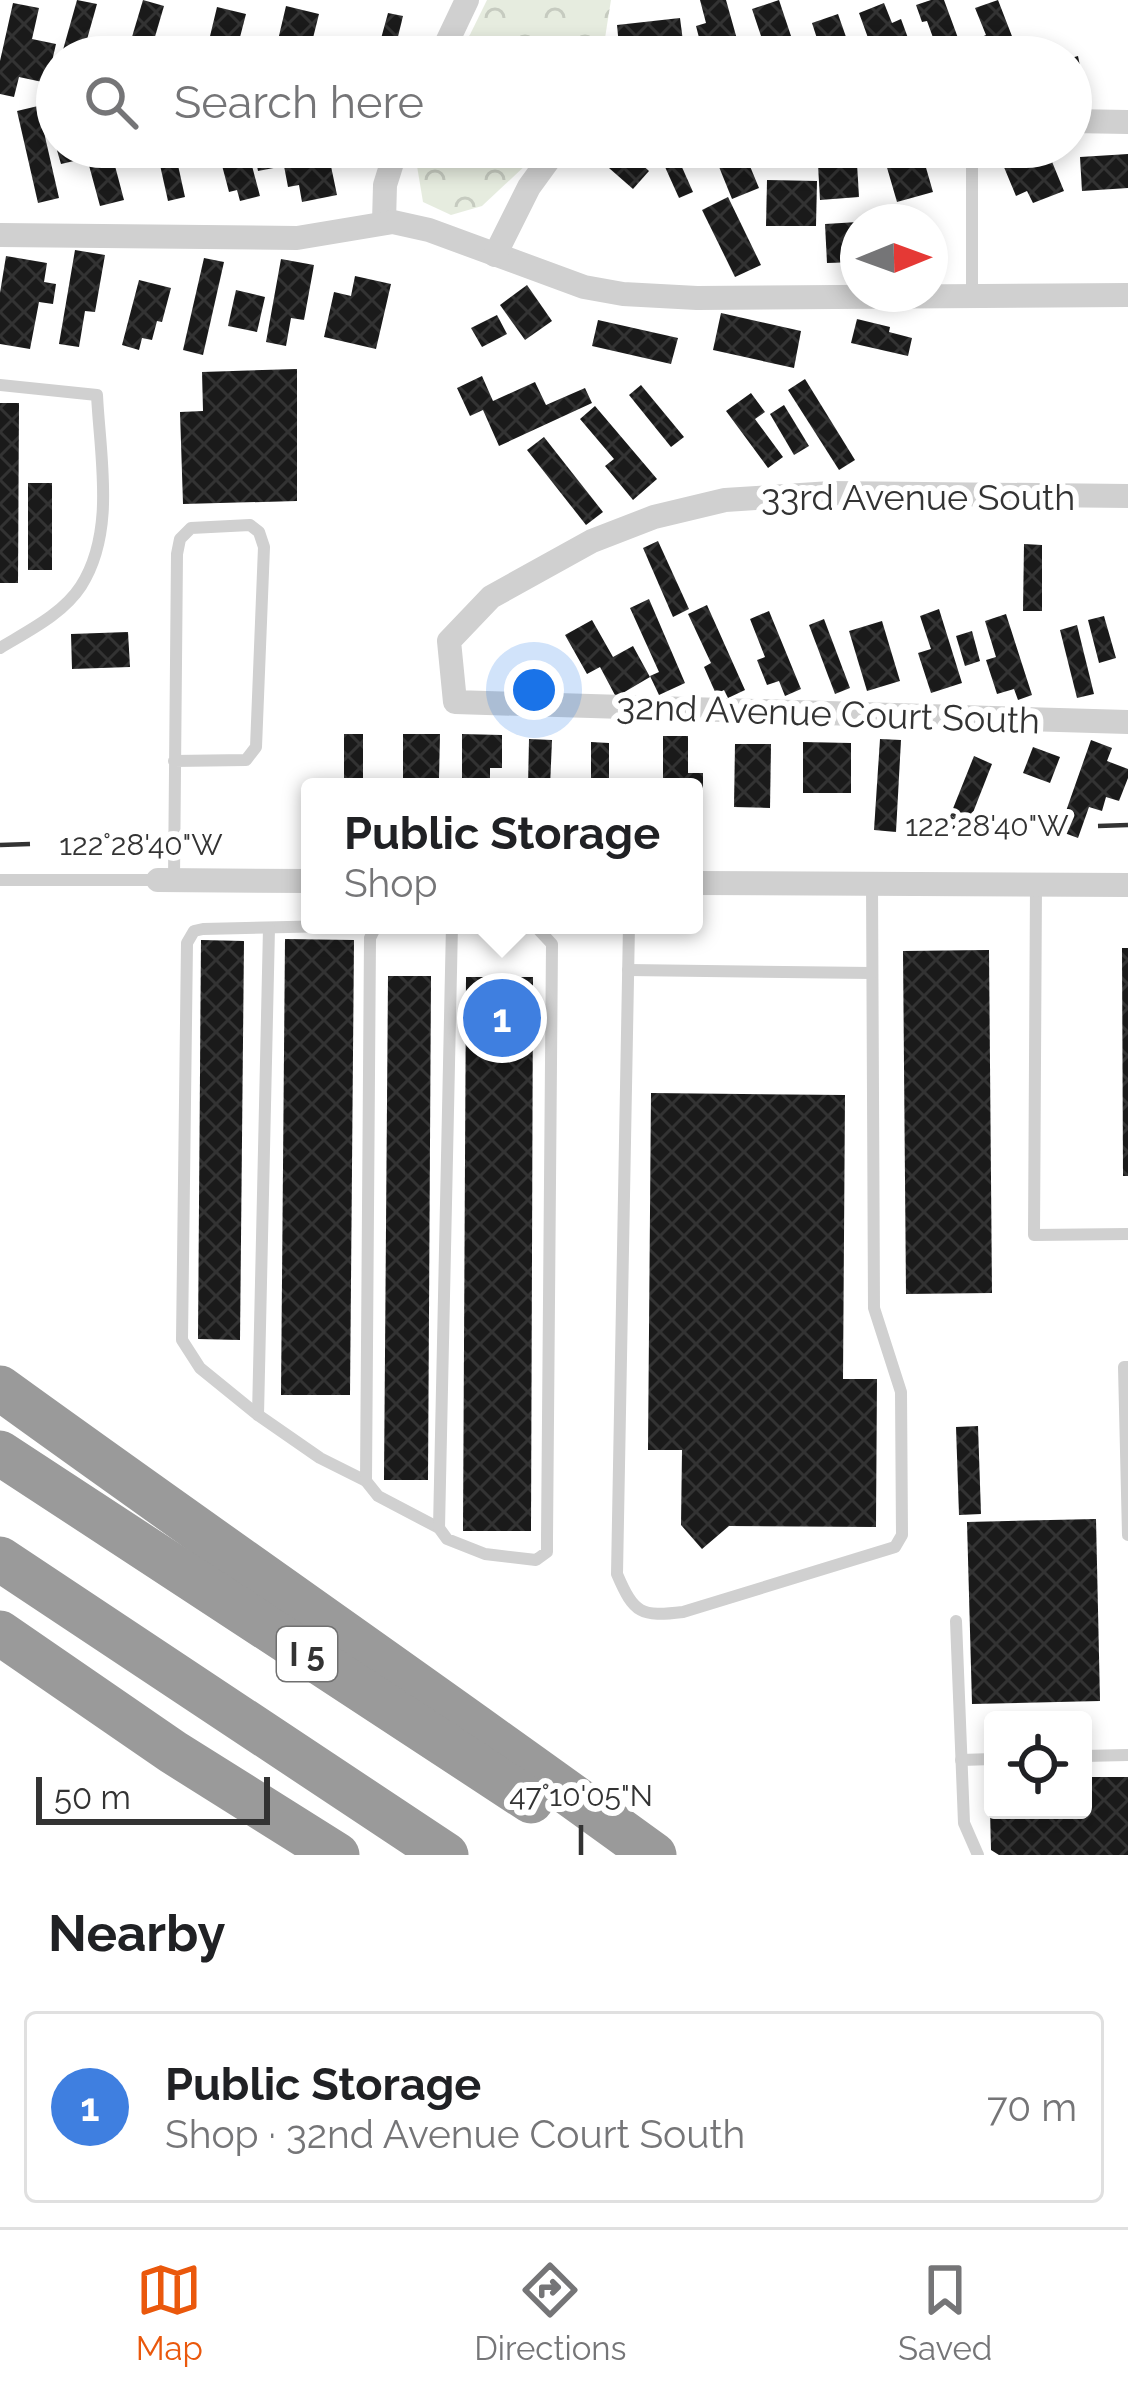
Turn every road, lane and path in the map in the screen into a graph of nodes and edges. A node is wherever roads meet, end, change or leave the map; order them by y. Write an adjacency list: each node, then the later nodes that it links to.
1 (467, 0): 2 (street)
2 (450, 36)
3 (1092, 122): 4 (street)
4 (1128, 122)
5 (390, 168): 8 (street)
6 (543, 168): 10 (street)
7 (972, 168): 12 (lane)
8 (384, 222): 9 (street); 10 (street)
9 (0, 235)
10 (495, 255): 12 (street)
11 (1128, 295): 12 (street)
12 (972, 297)
13 (0, 385): 15 (lane)
14 (1128, 496): 16 (street, 33rd Avenue South)
15 (0, 648)
16 (455, 703): 17 (street, 32nd Avenue Court South)
17 (1128, 722)
18 (174, 761): 18 (lane); 20 (lane)
19 (0, 880): 20 (lane)
20 (166, 880): 21 (street)
21 (301, 881)
22 (703, 883): 23 (street)
23 (872, 884): 24 (street); 33 (lane)
24 (1036, 884): 25 (street); 34 (lane)
25 (1128, 885)
26 (301, 927): 27 (lane)
27 (269, 928): 37 (lane); 37 (lane)
28 (372, 934): 39 (lane)
29 (452, 934): 40 (lane)
30 (542, 934): 40 (lane)
31 (629, 934): 32 (lane)
32 (628, 970): 33 (lane); 33 (lane)
33 (872, 973)
34 (1128, 1234)
35 (1128, 1367): 41 (lane)
36 (0, 1388): 52 (highway)
37 (258, 1415): 39 (lane)
38 (0, 1453): 51 (highway, I 5)
39 (366, 1480): 40 (lane)
40 (440, 1528)
41 (1128, 1535)
42 (0, 1559): 50 (highway, I 5)
43 (956, 1621): 48 (lane)
44 (0, 1633): 49 (highway)
45 (1128, 1755): 46 (lane)
46 (1092, 1756)
47 (984, 1759): 48 (lane)
48 (961, 1760): 53 (lane)
49 (337, 1855)
50 (446, 1855)
51 (614, 1855)
52 (654, 1855)
53 (977, 1855)

